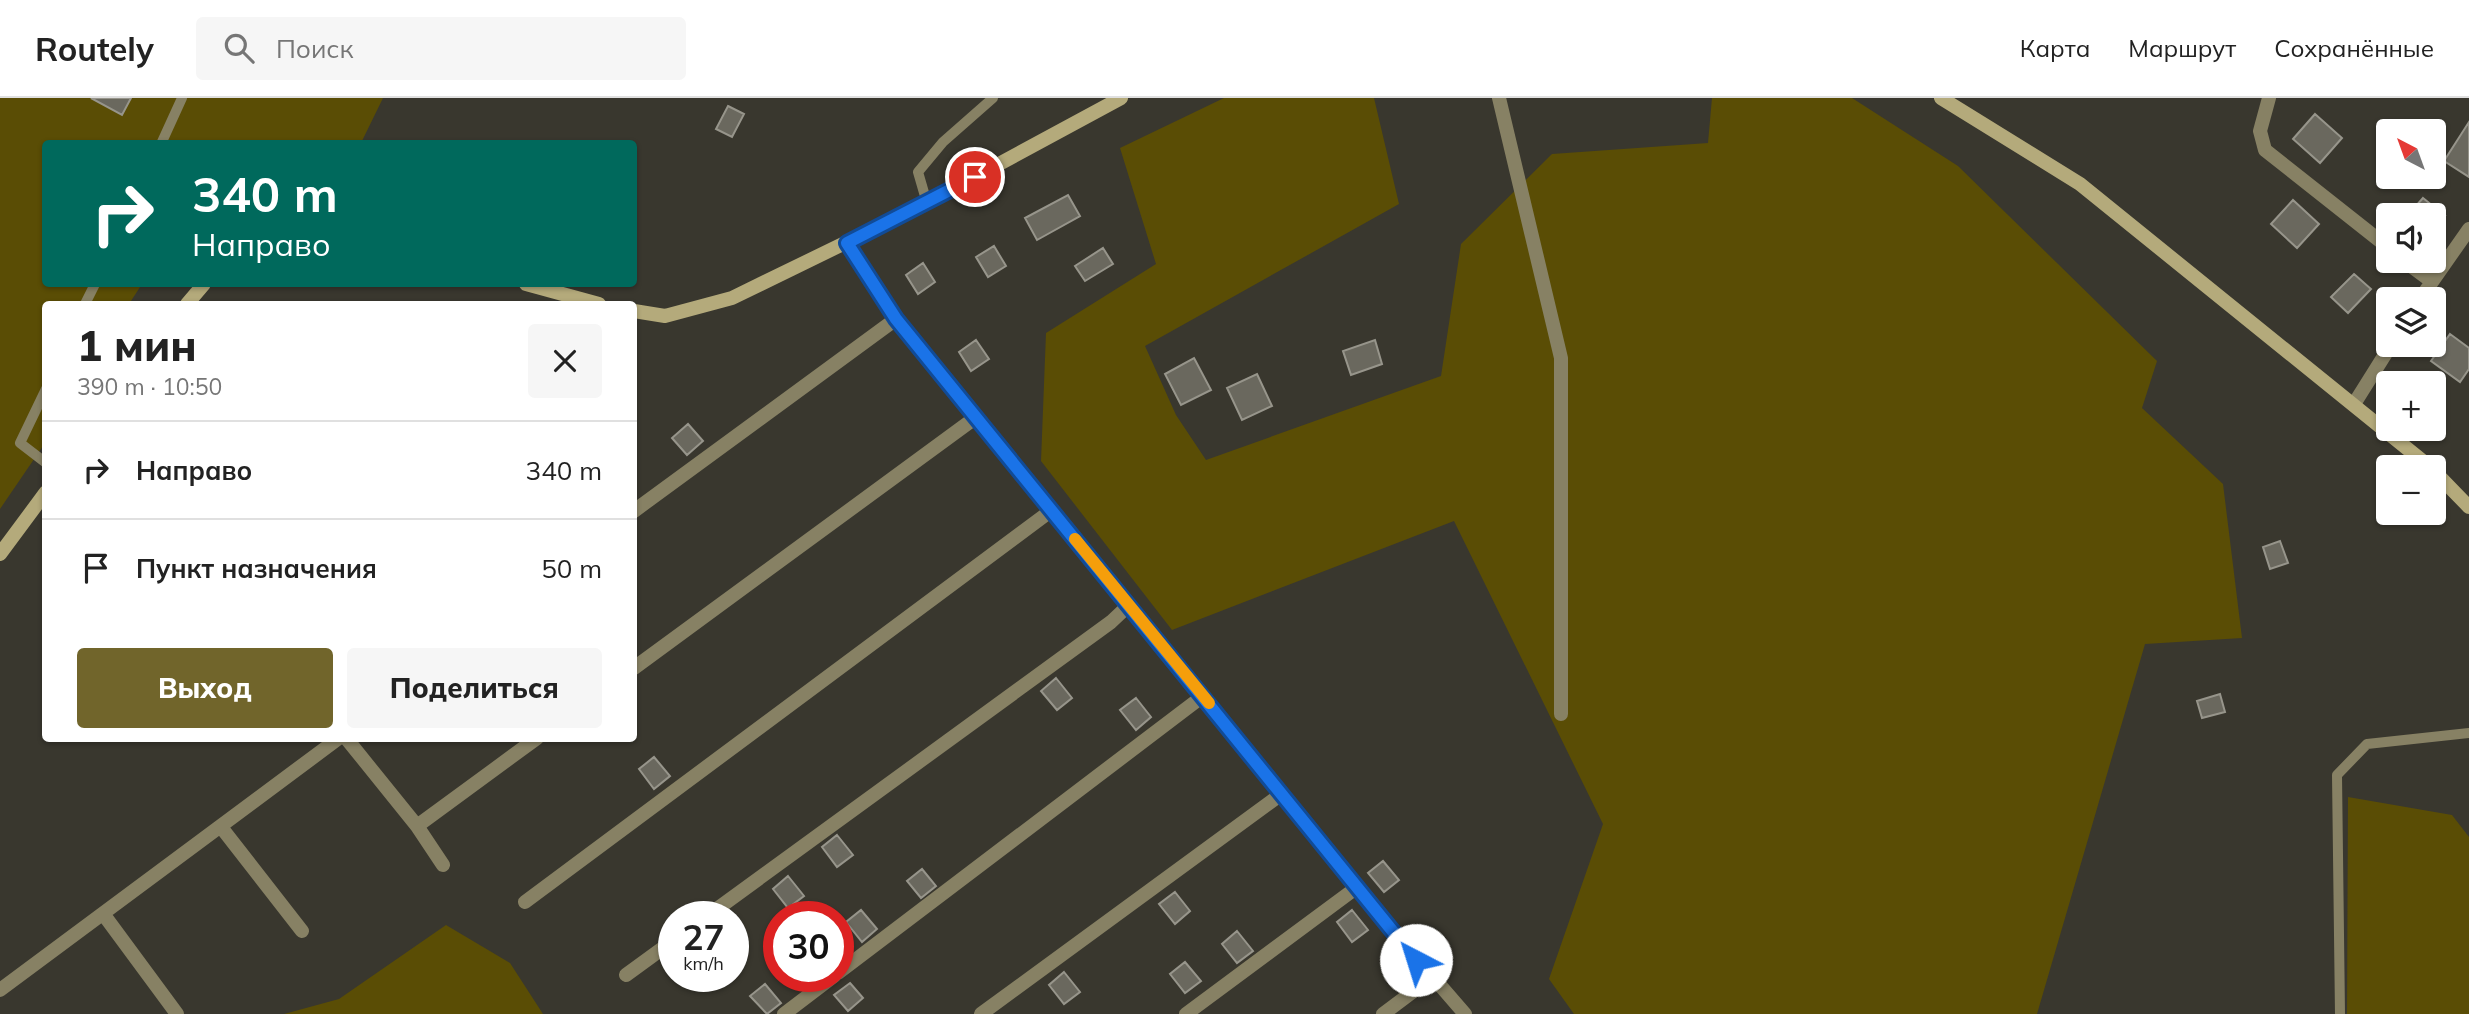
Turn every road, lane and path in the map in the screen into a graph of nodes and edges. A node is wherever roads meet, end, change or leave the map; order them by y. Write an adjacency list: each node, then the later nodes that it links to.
1 (182, 98): 7 (lane)
2 (993, 98): 8 (lane)
3 (1121, 98): 8 (main road)
4 (1499, 98): 36 (street)
5 (1941, 98): 23 (main road)
6 (2269, 98): 10 (street)
7 (163, 140)
8 (927, 203): 11 (main road)
9 (2469, 229): 13 (street)
10 (2376, 238)
11 (847, 243): 19 (main road); 20 (street)
12 (2419, 273): 13 (street)
13 (2431, 282): 16 (street)
14 (201, 287): 17 (main road)
15 (537, 287): 18 (main road)
16 (2428, 287)
17 (190, 301)
18 (588, 301)
19 (637, 311)
20 (896, 319): 24 (street); 30 (street)
21 (2383, 357): 23 (street)
22 (42, 397): 26 (lane)
23 (2354, 404): 25 (main road)
24 (975, 418): 31 (street); 34 (street)
25 (2416, 455)
26 (42, 460)
27 (2446, 483): 29 (main road)
28 (42, 497): 32 (main road)
29 (2469, 507)
30 (637, 509)
31 (1052, 510): 33 (street); 47 (street)
32 (0, 554)
33 (1129, 605): 35 (street); 46 (street)
34 (637, 666)
35 (1203, 696): 41 (street); 51 (street)
36 (1561, 714)
37 (2469, 733): 62 (lane)
38 (334, 742): 43 (street)
39 (349, 742): 42 (street)
40 (532, 742): 42 (street)
41 (1280, 795): 45 (street); 58 (street)
42 (417, 826): 44 (street)
43 (221, 827): 48 (street); 49 (street)
44 (443, 865)
45 (1356, 888): 53 (street); 59 (street)
46 (728, 901)
47 (525, 902)
48 (104, 915): 54 (street); 56 (street)
49 (302, 931)
50 (658, 952): 52 (street)
51 (854, 961)
52 (626, 975)
53 (1431, 978): 60 (street); 61 (street)
54 (0, 990)
55 (813, 992): 57 (street)
56 (177, 1014)
57 (784, 1014)
58 (981, 1014)
59 (1186, 1014)
60 (1383, 1014)
61 (1465, 1014)
62 (2340, 1014)

